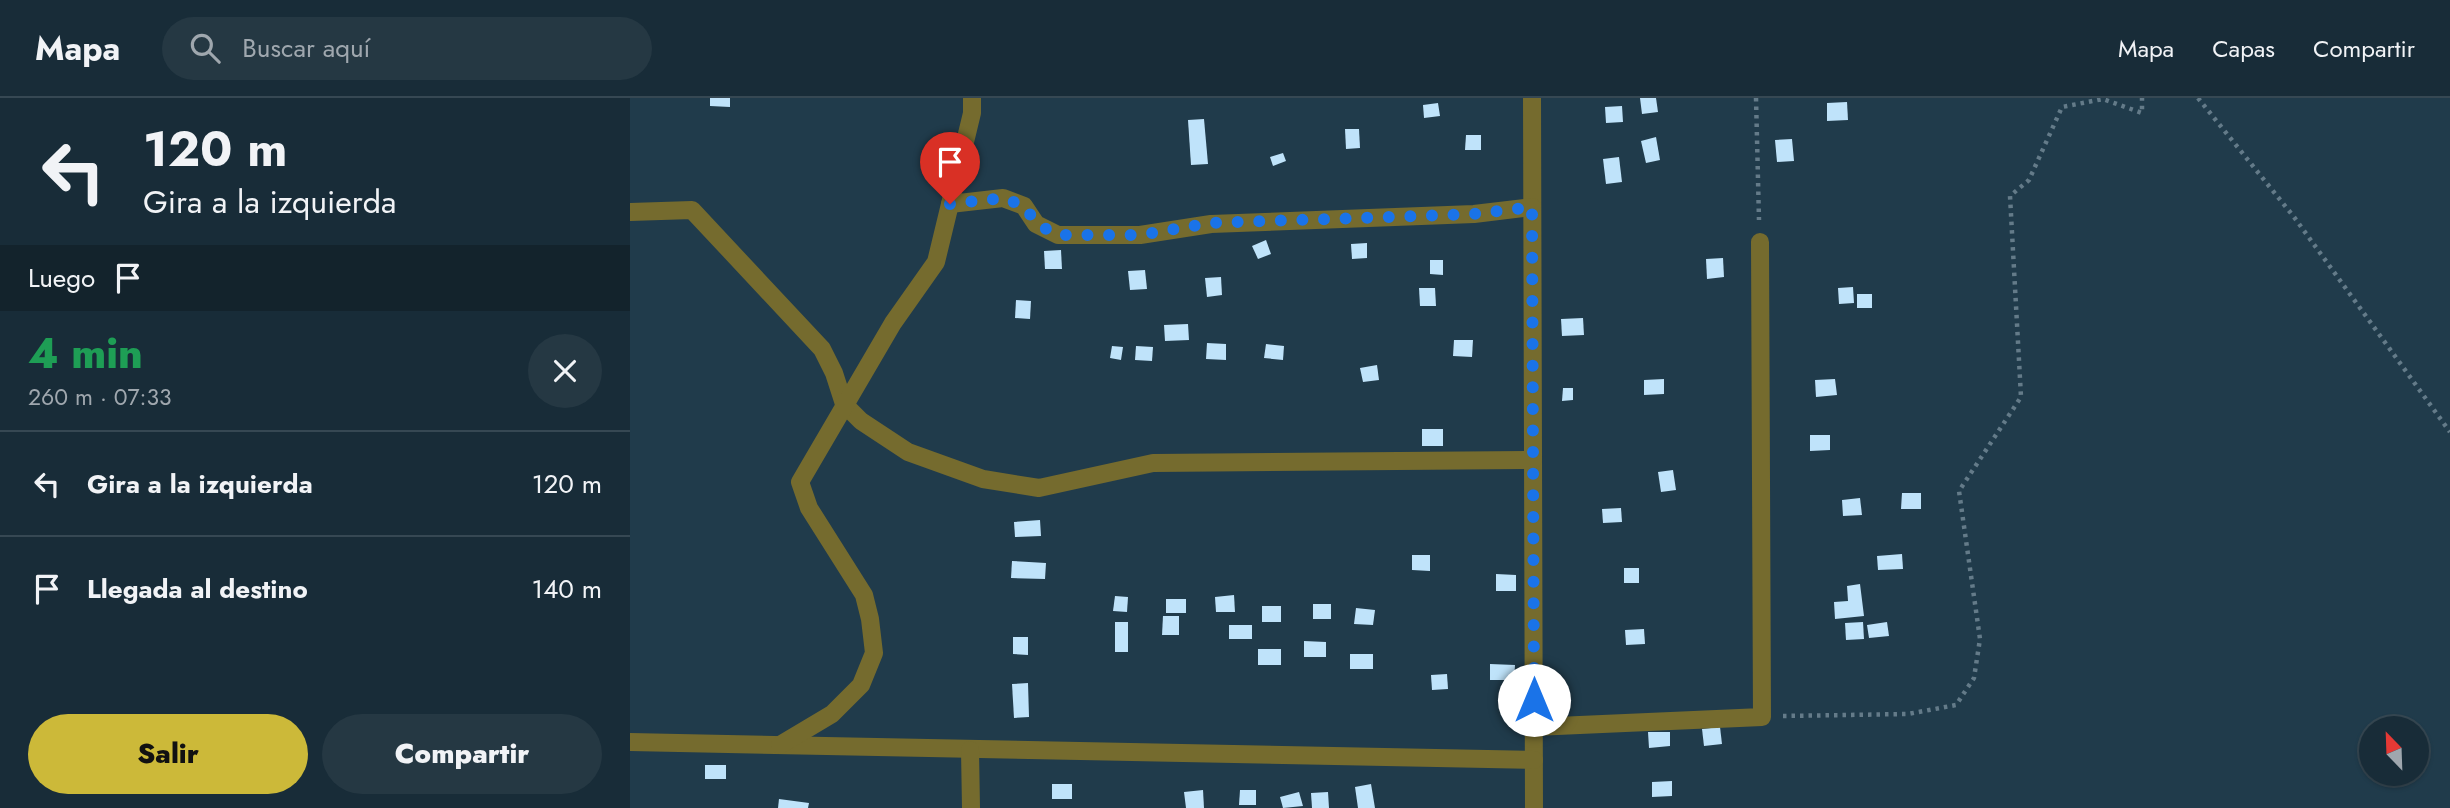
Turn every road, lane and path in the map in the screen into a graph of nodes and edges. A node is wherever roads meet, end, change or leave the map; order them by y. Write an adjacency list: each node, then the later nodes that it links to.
1 (972, 98): 6 (street)
2 (1532, 98): 7 (street)
3 (1756, 98): 9 (path)
4 (2142, 98): 13 (path)
5 (2198, 98): 11 (path)
6 (950, 204): 7 (street); 10 (street)
7 (1532, 207): 12 (street)
8 (630, 212): 10 (street)
9 (1760, 242): 13 (street)
10 (844, 404): 12 (street); 16 (street)
11 (2450, 432)
12 (1533, 460): 14 (street)
13 (1762, 717): 14 (street)
14 (1534, 727): 18 (street)
15 (630, 742): 16 (street)
16 (780, 745): 17 (street)
17 (970, 750): 18 (street); 19 (street)
18 (1534, 760): 20 (street)
19 (971, 808)
20 (1534, 808)

